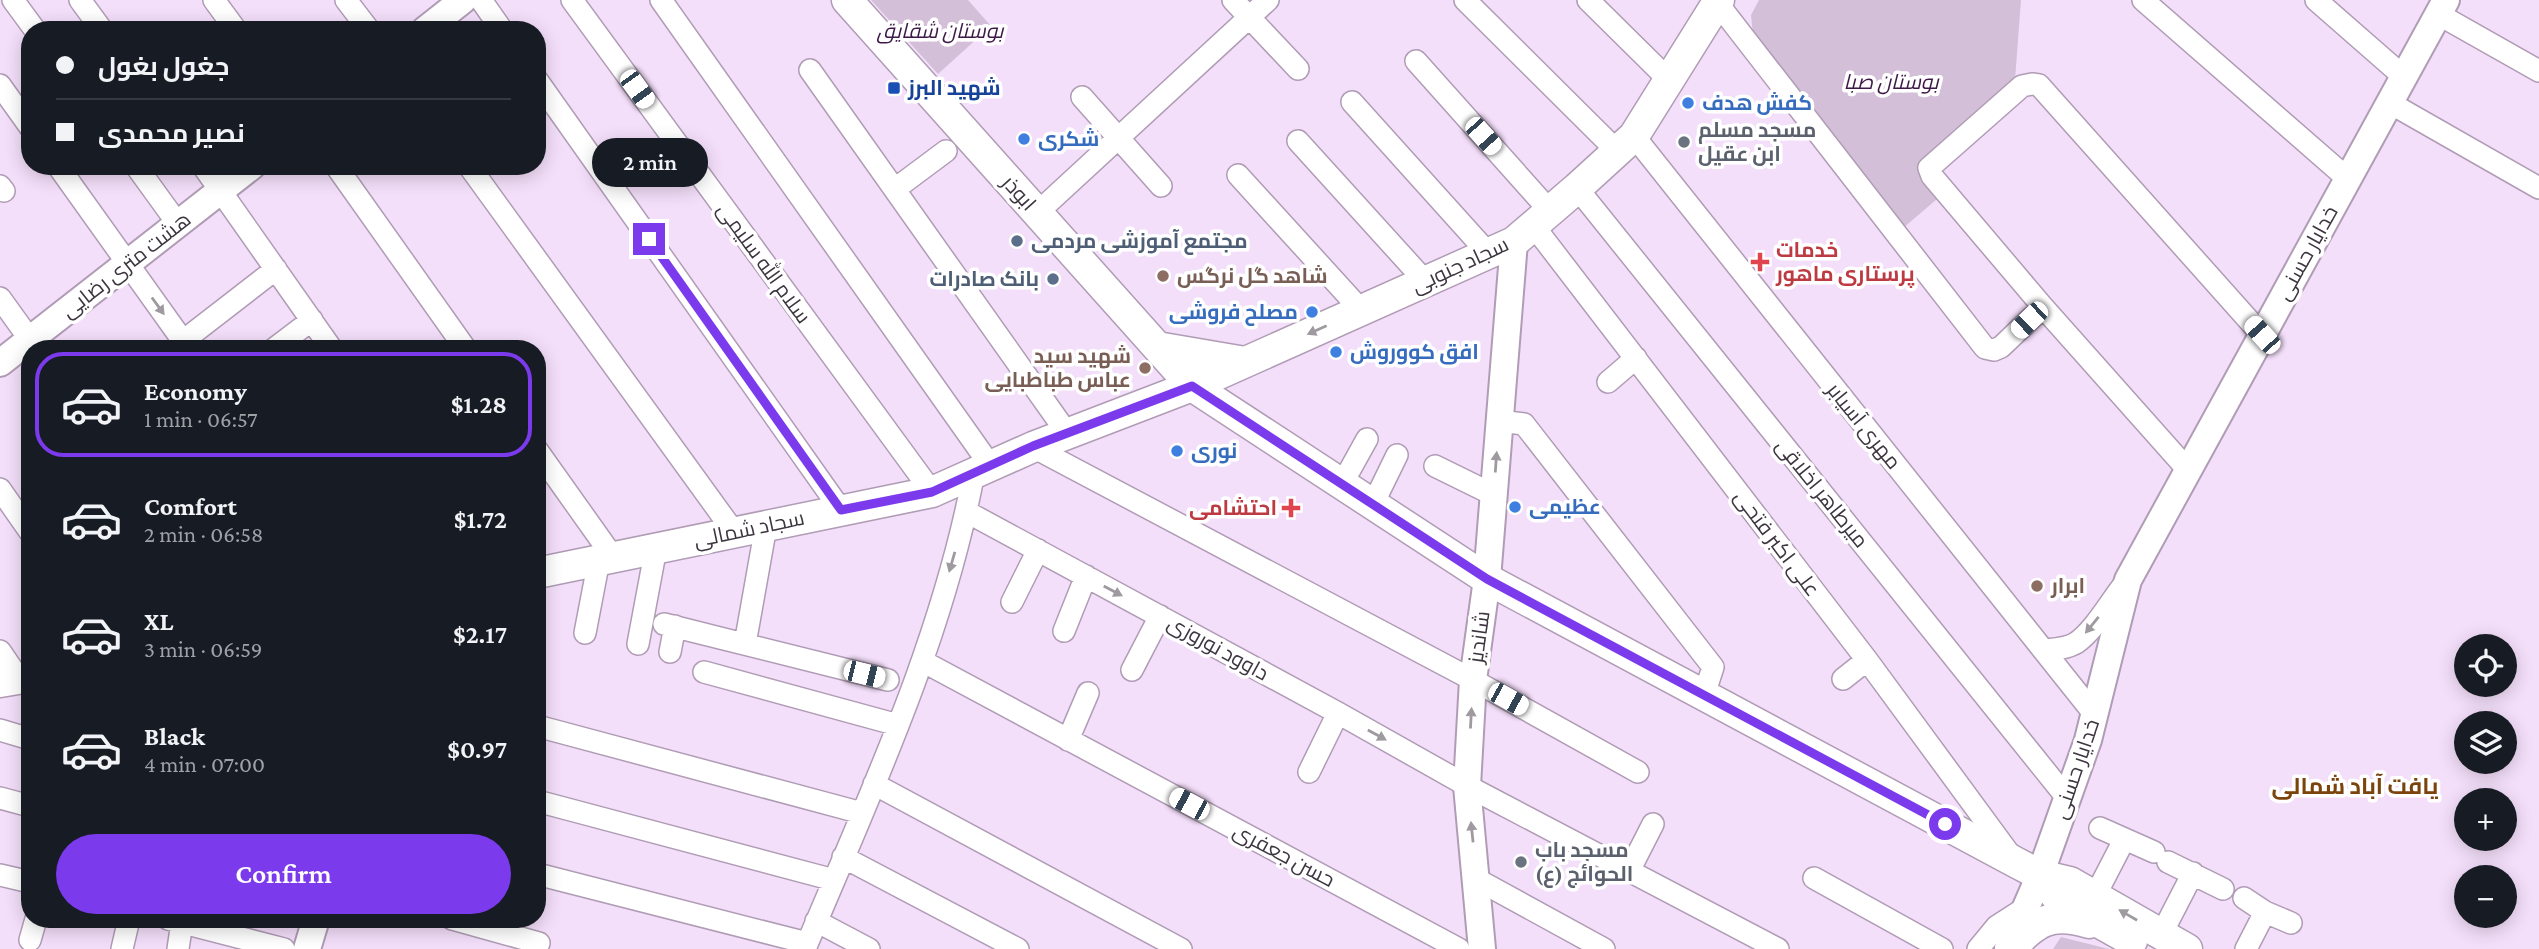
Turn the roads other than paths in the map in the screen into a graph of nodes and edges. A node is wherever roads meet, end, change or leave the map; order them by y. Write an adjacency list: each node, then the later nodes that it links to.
1 (13, 0): 19 (street)
2 (80, 0): 20 (street)
3 (214, 0): 21 (street)
4 (346, 0): 22 (street)
5 (463, 0): 23 (street)
6 (481, 0): 24 (street)
7 (572, 0): 90 (street, سلام الله سلیمی)
8 (661, 0): 86 (street)
9 (847, 0): 54 (main road, ابوذر)
10 (1233, 0): 18 (street)
11 (1268, 0): 18 (street)
12 (1465, 0): 39 (street, مهری آسیابر)
13 (1588, 0): 30 (street)
14 (2143, 0): 48 (street)
15 (2316, 0): 29 (street)
16 (1717, 1): 30 (main road, سجاد جنوبی); 61 (street)
17 (2442, 7): 28 (street); 29 (street, خدایار حسنی)
18 (1249, 18): 26 (street); 37 (street)
19 (28, 21)
20 (95, 21)
21 (229, 21)
22 (362, 21)
23 (436, 21)
24 (496, 21)
25 (1416, 61): 56 (street)
26 (1298, 69)
27 (810, 70): 52 (street)
28 (2539, 71)
29 (2404, 77): 35 (street, خدایار حسنی)
30 (1670, 81): 39 (main road, سجاد جنوبی)
31 (0, 85): 36 (street)
32 (546, 93): 93 (street)
33 (1082, 97): 37 (street)
34 (1352, 102): 56 (street)
35 (2390, 103): 48 (street, خدایار حسنی); 51 (street)
36 (21, 114)
37 (1119, 137): 49 (street); 54 (street)
38 (1298, 141): 59 (street)
39 (1625, 144): 50 (main road, سجاد جنوبی); 111 (street, مهری آسیابر)
40 (946, 151): 52 (street)
41 (64, 175): 57 (street)
42 (143, 175): 55 (street)
43 (210, 175): 53 (street)
44 (240, 175): 53 (street, هشت متری رضایی)
45 (342, 175): 71 (street)
46 (476, 175): 97 (street)
47 (1238, 176): 62 (street)
48 (2348, 179): 64 (street, خدایار حسنی)
49 (1161, 186)
50 (1577, 188): 56 (main road, سجاد جنوبی); 136 (street, میرطاهر اخلاقی)
51 (2539, 188)
52 (895, 189): 80 (street)
53 (221, 190): 55 (street, هشت متری رضایی); 58 (street)
54 (1037, 213): 72 (main road, ابوذر)
55 (178, 224): 57 (street, هشت متری رضایی)
56 (1521, 233): 59 (main road, سجاد جنوبی); 74 (street, علی اکبر فتحی); 79 (street, شاندیز)
57 (127, 264): 66 (street, هشت متری رضایی); 67 (street, one-way to 67)
58 (276, 269): 63 (street); 68 (street)
59 (1425, 281): 62 (main road, سجاد جنوبی)
60 (0, 298): 65 (street)
61 (2043, 307): 64 (street); 87 (street)
62 (1361, 310): 75 (main road, سجاد جنوبی, one-way to 75)
63 (312, 320): 69 (street); 70 (street)
64 (2262, 335): 87 (street, خدایار حسنی)
65 (30, 340)
66 (38, 340)
67 (182, 340)
68 (192, 340)
69 (286, 340)
70 (326, 340)
71 (459, 340)
72 (1157, 346): 75 (main road); 78 (main road, ابوذر)
73 (21, 351): 76 (street, هشت متری رضایی)
74 (1636, 358): 77 (street); 114 (street, علی اکبر فتحی)
75 (1245, 362): 78 (main road, سجاد جنوبی)
76 (0, 363)
77 (1608, 382)
78 (1192, 386): 80 (main road, سجاد شمالی); 88 (main road, ابوذر)
79 (1499, 421): 91 (street, شاندیز, one-way to 79); 123 (street)
80 (1068, 433): 82 (main road, سجاد شمالی)
81 (1367, 439): 88 (street)
82 (1033, 446): 86 (main road, سجاد شمالی); 121 (street)
83 (1397, 455): 92 (street)
84 (546, 464): 100 (street)
85 (1434, 466): 91 (street)
86 (982, 468): 90 (main road, سجاد شمالی); 94 (street)
87 (2188, 470): 104 (street, خدایار حسنی)
88 (1342, 484): 92 (main road, ابوذر)
89 (0, 489): 95 (street)
90 (932, 492): 93 (main road, سجاد شمالی)
91 (1494, 495): 103 (street, شاندیز)
92 (1373, 504): 103 (main road, ابوذر)
93 (841, 510): 96 (main road, سجاد شمالی)
94 (967, 512): 99 (street, داوود نوروزی); 115 (street, one-way to 115)
95 (21, 519)
96 (766, 526): 97 (main road, سجاد شمالی); 110 (street)
97 (734, 532): 98 (main road, سجاد شمالی)
98 (656, 548): 100 (main road, سجاد شمالی); 109 (street)
99 (1038, 550): 102 (street, داوود نوروزی); 105 (street)
100 (606, 558): 101 (main road, سجاد شمالی); 108 (street)
101 (546, 571)
102 (1086, 576): 106 (street, داوود نوروزی, one-way to 106); 107 (street)
103 (1487, 579): 121 (street, شاندیز); 123 (main road, ابوذر)
104 (2128, 580): 111 (street, خدایار حسنی, one-way to 111); 125 (street, خدایار حسنی)
105 (1012, 603)
106 (1160, 616): 116 (street); 124 (street, داوود نوروزی)
107 (1064, 631)
108 (585, 633)
109 (638, 644)
110 (745, 644): 113 (street); 120 (street)
111 (2043, 650): 125 (street, مهری آسیابر)
112 (0, 651): 118 (street)
113 (670, 652)
114 (1867, 660): 119 (street); 144 (street, علی اکبر فتحی)
115 (924, 662): 126 (street); 130 (street, حسن جعفری)
116 (1132, 670)
117 (704, 672): 126 (street)
118 (16, 679)
119 (1843, 679)
120 (888, 680)
121 (1473, 680): 132 (street); 134 (street, شاندیز, one-way to 121)
122 (1088, 693): 130 (street)
123 (1704, 695): 144 (main road, ابوذر)
124 (1338, 713): 131 (street); 134 (street, داوود نوروزی, one-way to 134)
125 (2095, 715): 136 (street, خدایار حسنی)
126 (898, 725): 133 (street)
127 (546, 728): 139 (street)
128 (0, 730): 129 (street)
129 (21, 736)
130 (1068, 740): 179 (street, حسن جعفری)
131 (1309, 772)
132 (1638, 772)
133 (874, 784): 139 (street); 178 (street)
134 (1467, 786): 145 (street, داوود نوروزی); 152 (street, شاندیز, one-way to 134)
135 (0, 798): 138 (street)
136 (2067, 798): 144 (street, خدایار حسنی)
137 (546, 803): 151 (street)
138 (21, 804)
139 (862, 813): 143 (street)
140 (1653, 824): 145 (street)
141 (2100, 828): 142 (street)
142 (2124, 840): 146 (street); 154 (street)
143 (843, 857): 151 (street); 177 (street)
144 (2028, 869): 154 (main road); 156 (street, خدایار حسنی); 166 (main road)
145 (1629, 872): 182 (street, داوود نوروزی)
146 (2193, 873): 153 (street); 169 (street)
147 (0, 874): 150 (street)
148 (546, 876): 171 (street)
149 (1814, 878): 183 (street)
150 (21, 880)
151 (834, 880): 158 (street)
152 (1478, 880): 180 (street, شاندیز); 181 (street)
153 (2222, 890)
154 (2095, 896): 169 (main road, one-way to 154)
155 (2244, 898): 157 (street)
156 (2025, 908): 184 (street); 185 (street, خدایار حسنی)
157 (2265, 912): 159 (street); 187 (street)
158 (816, 921): 171 (street); 176 (street)
159 (2291, 923)
160 (33, 928): 168 (street)
161 (128, 928): 172 (street)
162 (176, 928): 173 (street)
163 (186, 928): 167 (street)
164 (313, 928): 175 (street)
165 (485, 928): 170 (street)
166 (2110, 929): 169 (main road); 185 (main road)
167 (204, 939): 174 (street)
168 (30, 940)
169 (2152, 942): 186 (main road)
170 (539, 943)
171 (806, 946)
172 (122, 949)
173 (178, 949)
174 (284, 949)
175 (307, 949)
176 (869, 949)
177 (1018, 949)
178 (1181, 949)
179 (1459, 949)
180 (1482, 949)
181 (1604, 949)
182 (1777, 949)
183 (1942, 949)
184 (1978, 949)
185 (2009, 949)
186 (2187, 949)
187 (2246, 949)

